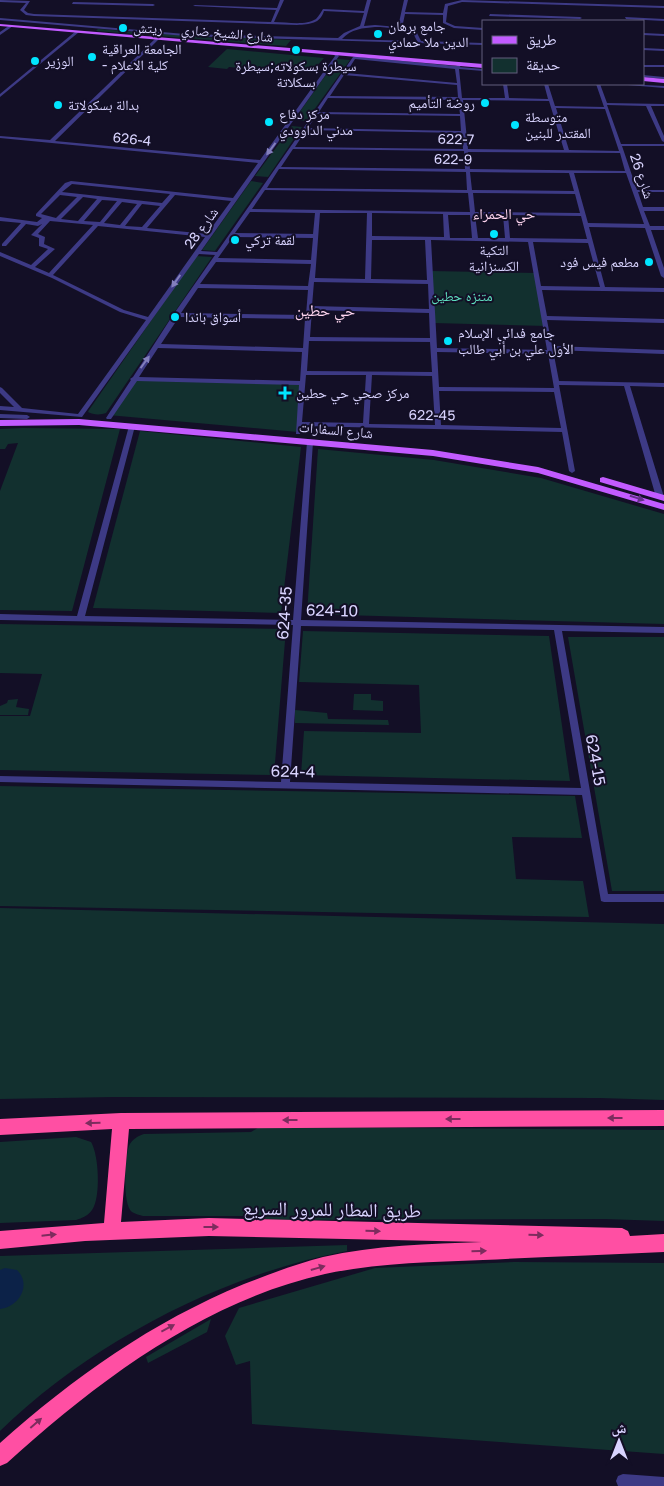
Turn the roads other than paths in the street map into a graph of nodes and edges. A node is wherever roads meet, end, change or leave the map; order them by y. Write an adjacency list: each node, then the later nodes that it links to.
1 (156, 0): 13 (street)
2 (199, 0): 14 (street)
3 (282, 0): 17 (street)
4 (369, 0): 19 (street)
5 (406, 0): 20 (street)
6 (0, 1): 7 (street)
7 (30, 1): 23 (street)
8 (74, 1): 13 (street); 23 (street)
9 (325, 2): 18 (street)
10 (490, 2): 11 (street); 21 (street); 22 (street)
11 (536, 2): 12 (street)
12 (578, 4): 15 (street); 29 (street)
13 (153, 5): 26 (street)
14 (195, 6): 17 (street); 27 (street)
15 (623, 6): 16 (street); 30 (street)
16 (664, 7)
17 (278, 9): 33 (street)
18 (323, 10): 19 (street); 33 (street)
19 (366, 12): 37 (street)
20 (403, 13): 21 (street); 38 (street)
21 (445, 14): 39 (street)
22 (490, 15): 28 (street); 29 (street)
23 (62, 16): 24 (street)
24 (102, 18): 26 (street); 36 (street)
25 (0, 19): 36 (street)
26 (144, 19): 27 (street)
27 (187, 20): 32 (street)
28 (490, 20)
29 (580, 20)
30 (626, 20): 31 (street)
31 (664, 20)
32 (229, 22): 33 (street); 45 (street)
33 (272, 23)
34 (0, 24): 35 (main road, شارع الشيخ ضاري); 40 (main road, شارع الشيخ ضاري)
35 (11, 26): 41 (main road, شارع الشيخ ضاري); 42 (street)
36 (95, 27): 40 (street); 45 (street)
37 (362, 27): 38 (street); 47 (street)
38 (400, 28): 49 (street)
39 (482, 29)
40 (90, 31): 48 (main road, شارع الشيخ ضاري)
41 (77, 32): 46 (main road, شارع الشيخ ضاري); 71 (street)
42 (0, 34)
43 (644, 34): 44 (street)
44 (664, 35)
45 (221, 36): 47 (street); 48 (street)
46 (157, 39): 53 (main road, شارع الشيخ ضاري); 89 (street)
47 (339, 40): 49 (street)
48 (216, 42): 56 (main road, شارع الشيخ ضاري)
49 (419, 42): 50 (street)
50 (482, 44)
51 (644, 49): 52 (street)
52 (664, 50)
53 (335, 55): 54 (main road, شارع الشيخ ضاري); 55 (street); 84 (street, شارع 28)
54 (362, 55): 55 (street); 58 (main road, شارع الشيخ ضاري)
55 (354, 58): 58 (street); 62 (street, شارع 28)
56 (482, 65)
57 (482, 65): 58 (main road, شارع الشيخ ضاري)
58 (458, 66): 61 (street); 65 (street)
59 (644, 66): 60 (street)
60 (664, 66)
61 (482, 70)
62 (343, 74): 65 (street); 72 (street, شارع 28)
63 (644, 79): 64 (main road)
64 (664, 81)
65 (458, 84): 73 (street)
66 (505, 85): 74 (street)
67 (546, 85): 75 (street)
68 (598, 85): 78 (street, شارع 26)
69 (640, 85): 70 (street)
70 (664, 87)
71 (0, 96)
72 (326, 97): 73 (street); 80 (street, شارع 28)
73 (460, 99): 74 (street); 81 (street)
74 (507, 100): 75 (street)
75 (551, 100): 79 (street)
76 (648, 105): 77 (street); 78 (street); 82 (street)
77 (664, 105)
78 (606, 106): 79 (street); 90 (street, شارع 26)
79 (553, 107): 95 (street)
80 (316, 113): 81 (street); 85 (street, شارع 28)
81 (462, 115): 86 (street)
82 (654, 120): 83 (street); 88 (street)
83 (664, 120)
84 (289, 124): 85 (street); 99 (street, شارع 28, one-way to 99)
85 (306, 127): 86 (street); 93 (street, شارع 28)
86 (463, 132): 94 (street)
87 (1, 138): 89 (street, 626-4); 92 (street)
88 (664, 141)
89 (54, 142): 92 (street); 97 (street, 626-4)
90 (619, 145): 91 (street); 96 (street, شارع 26)
91 (664, 146)
92 (61, 147): 98 (street)
93 (291, 148): 94 (street, 622-7); 100 (street, شارع 28)
94 (465, 150): 95 (street, 622-7); 101 (street)
95 (567, 152): 96 (street, 622-7)
96 (622, 152): 103 (street, شارع 26)
97 (188, 155): 98 (street); 99 (street, 626-4)
98 (198, 161): 99 (street)
99 (259, 165): 104 (street, شارع 28)
100 (278, 168): 101 (street, 622-9); 105 (street, شارع 28)
101 (467, 170): 102 (street, 622-9); 109 (street)
102 (571, 172): 103 (street, 622-9); 113 (street)
103 (628, 172): 108 (street, شارع 26)
104 (250, 179): 105 (street); 118 (street, شارع 28)
105 (269, 181): 107 (street, شارع 28)
106 (118, 187): 111 (street); 112 (street); 115 (street)
107 (263, 189): 109 (street); 126 (street, شارع 28)
108 (635, 191): 110 (street); 124 (street, شارع 26)
109 (470, 192): 113 (street); 130 (street)
110 (664, 192)
111 (58, 193): 114 (street); 116 (street)
112 (174, 193): 118 (street); 123 (street)
113 (577, 194): 132 (street)
114 (81, 196): 115 (street); 121 (street)
115 (104, 198): 117 (street); 137 (street)
116 (52, 200): 119 (street); 134 (street)
117 (121, 200): 122 (street); 138 (street)
118 (234, 200): 146 (street, شارع 28)
119 (59, 201)
120 (67, 202): 121 (street)
121 (74, 202): 135 (street)
122 (141, 202): 123 (street); 141 (street)
123 (163, 205): 144 (street)
124 (641, 209): 125 (street); 142 (street, شارع 26)
125 (664, 209)
126 (248, 210): 127 (street); 145 (street, شارع 28)
127 (318, 211): 128 (street); 147 (street)
128 (370, 212): 129 (street); 148 (street)
129 (445, 213): 130 (street); 150 (street)
130 (472, 214): 131 (street); 151 (street)
131 (506, 214): 132 (street); 152 (street)
132 (582, 215): 139 (street)
133 (3, 219): 136 (street); 140 (street)
134 (48, 219): 135 (street); 136 (street); 162 (street)
135 (58, 219): 137 (street)
136 (25, 222): 155 (street)
137 (80, 222): 138 (street)
138 (99, 224): 141 (street); 163 (street)
139 (585, 225): 142 (street); 154 (street)
140 (0, 226)
141 (122, 226): 144 (street)
142 (647, 227): 143 (street); 156 (street, شارع 26)
143 (664, 228)
144 (144, 229): 146 (street)
145 (231, 235): 147 (street); 160 (street, شارع 28)
146 (209, 236): 158 (street, شارع 28)
147 (316, 236): 161 (street)
148 (369, 238): 149 (street); 166 (street)
149 (428, 238): 150 (street); 167 (street)
150 (447, 239): 151 (street)
151 (474, 239): 152 (street)
152 (508, 240): 153 (street)
153 (530, 240): 154 (street); 170 (street)
154 (590, 241): 171 (street)
155 (4, 245)
156 (655, 250): 157 (street); 164 (street, شارع 26)
157 (664, 250)
158 (198, 252): 160 (street); 178 (street, شارع 28, one-way to 178)
159 (0, 254): 162 (street)
160 (216, 257): 161 (street); 168 (street, شارع 28)
161 (313, 262): 165 (street)
162 (32, 267): 163 (street)
163 (50, 275): 178 (street)
164 (664, 276)
165 (312, 280): 166 (street); 169 (street)
166 (368, 280): 167 (street)
167 (431, 282): 174 (street)
168 (196, 286): 169 (street); 175 (street, شارع 28)
169 (311, 288): 173 (street)
170 (539, 288): 171 (street); 177 (street)
171 (603, 289): 172 (street)
172 (664, 290)
173 (309, 308): 174 (street); 176 (street)
174 (432, 311): 181 (street)
175 (176, 315): 176 (street); 182 (street, شارع 28)
176 (308, 317): 180 (street)
177 (544, 318): 179 (street); 185 (street)
178 (149, 319): 200 (street, شارع 28)
179 (664, 321)
180 (306, 339): 181 (street); 183 (street)
181 (434, 340): 184 (street)
182 (156, 346): 183 (street); 190 (street, شارع 28, one-way to 182)
183 (305, 350): 187 (street)
184 (434, 350): 185 (street); 189 (street)
185 (550, 350): 186 (street); 191 (street)
186 (664, 352)
187 (303, 373): 188 (street); 192 (street)
188 (370, 373): 189 (street); 207 (street)
189 (436, 374): 196 (street)
190 (133, 379): 192 (street); 203 (street, شارع 28)
191 (556, 382): 193 (street); 197 (street)
192 (303, 383): 210 (street)
193 (626, 384): 194 (street); 214 (street)
194 (664, 385)
195 (0, 388): 199 (street)
196 (436, 389): 197 (street); 209 (street)
197 (557, 390): 211 (street)
198 (0, 408): 199 (street)
199 (20, 410): 202 (street)
200 (80, 416): 202 (main road, شارع السفارات); 203 (main road, شارع السفارات)
201 (0, 417): 202 (main road, شارع السفارات)
202 (32, 417): 204 (main road, شارع السفارات); 205 (main road, شارع السفارات)
203 (109, 418): 206 (main road, شارع السفارات)
204 (0, 424)
205 (132, 426): 206 (main road, شارع السفارات); 217 (street)
206 (161, 426): 208 (main road, شارع السفارات)
207 (366, 426): 209 (street, 622-45); 210 (street, 622-45)
208 (178, 427): 210 (main road, شارع السفارات); 212 (main road, شارع السفارات)
209 (438, 427): 211 (street, 622-45)
210 (298, 429): 213 (main road, شارع السفارات)
211 (564, 430): 213 (street)
212 (310, 442): 215 (main road, شارع السفارات, one-way to 215); 218 (street, 624-35)
213 (572, 471): 214 (main road, شارع السفارات)
214 (662, 497)
215 (664, 507)
216 (0, 617): 217 (street, 624-10)
217 (80, 619): 218 (street, 624-10)
218 (297, 623): 219 (street, 624-10); 222 (street, 624-35)
219 (558, 628): 220 (street, 624-10); 223 (street, 624-15)
220 (664, 630)
221 (0, 779): 222 (street, 624-4)
222 (286, 786): 223 (street, 624-4)
223 (586, 792): 224 (street, 624-15)
224 (664, 898)
225 (664, 1118): 226 (highway, one-way to 226)
226 (121, 1122): 227 (highway, one-way to 227); 228 (highway)
227 (0, 1127)
228 (112, 1231): 229 (highway, طريق المطار للمرور السريع, one-way to 229); 230 (highway, طريق المطار للمرور السريع, one-way to 228)
229 (664, 1238)
230 (0, 1240)
231 (664, 1243): 232 (highway, one-way to 231)
232 (0, 1456)
233 (623, 1481): 234 (street)
234 (664, 1484)

